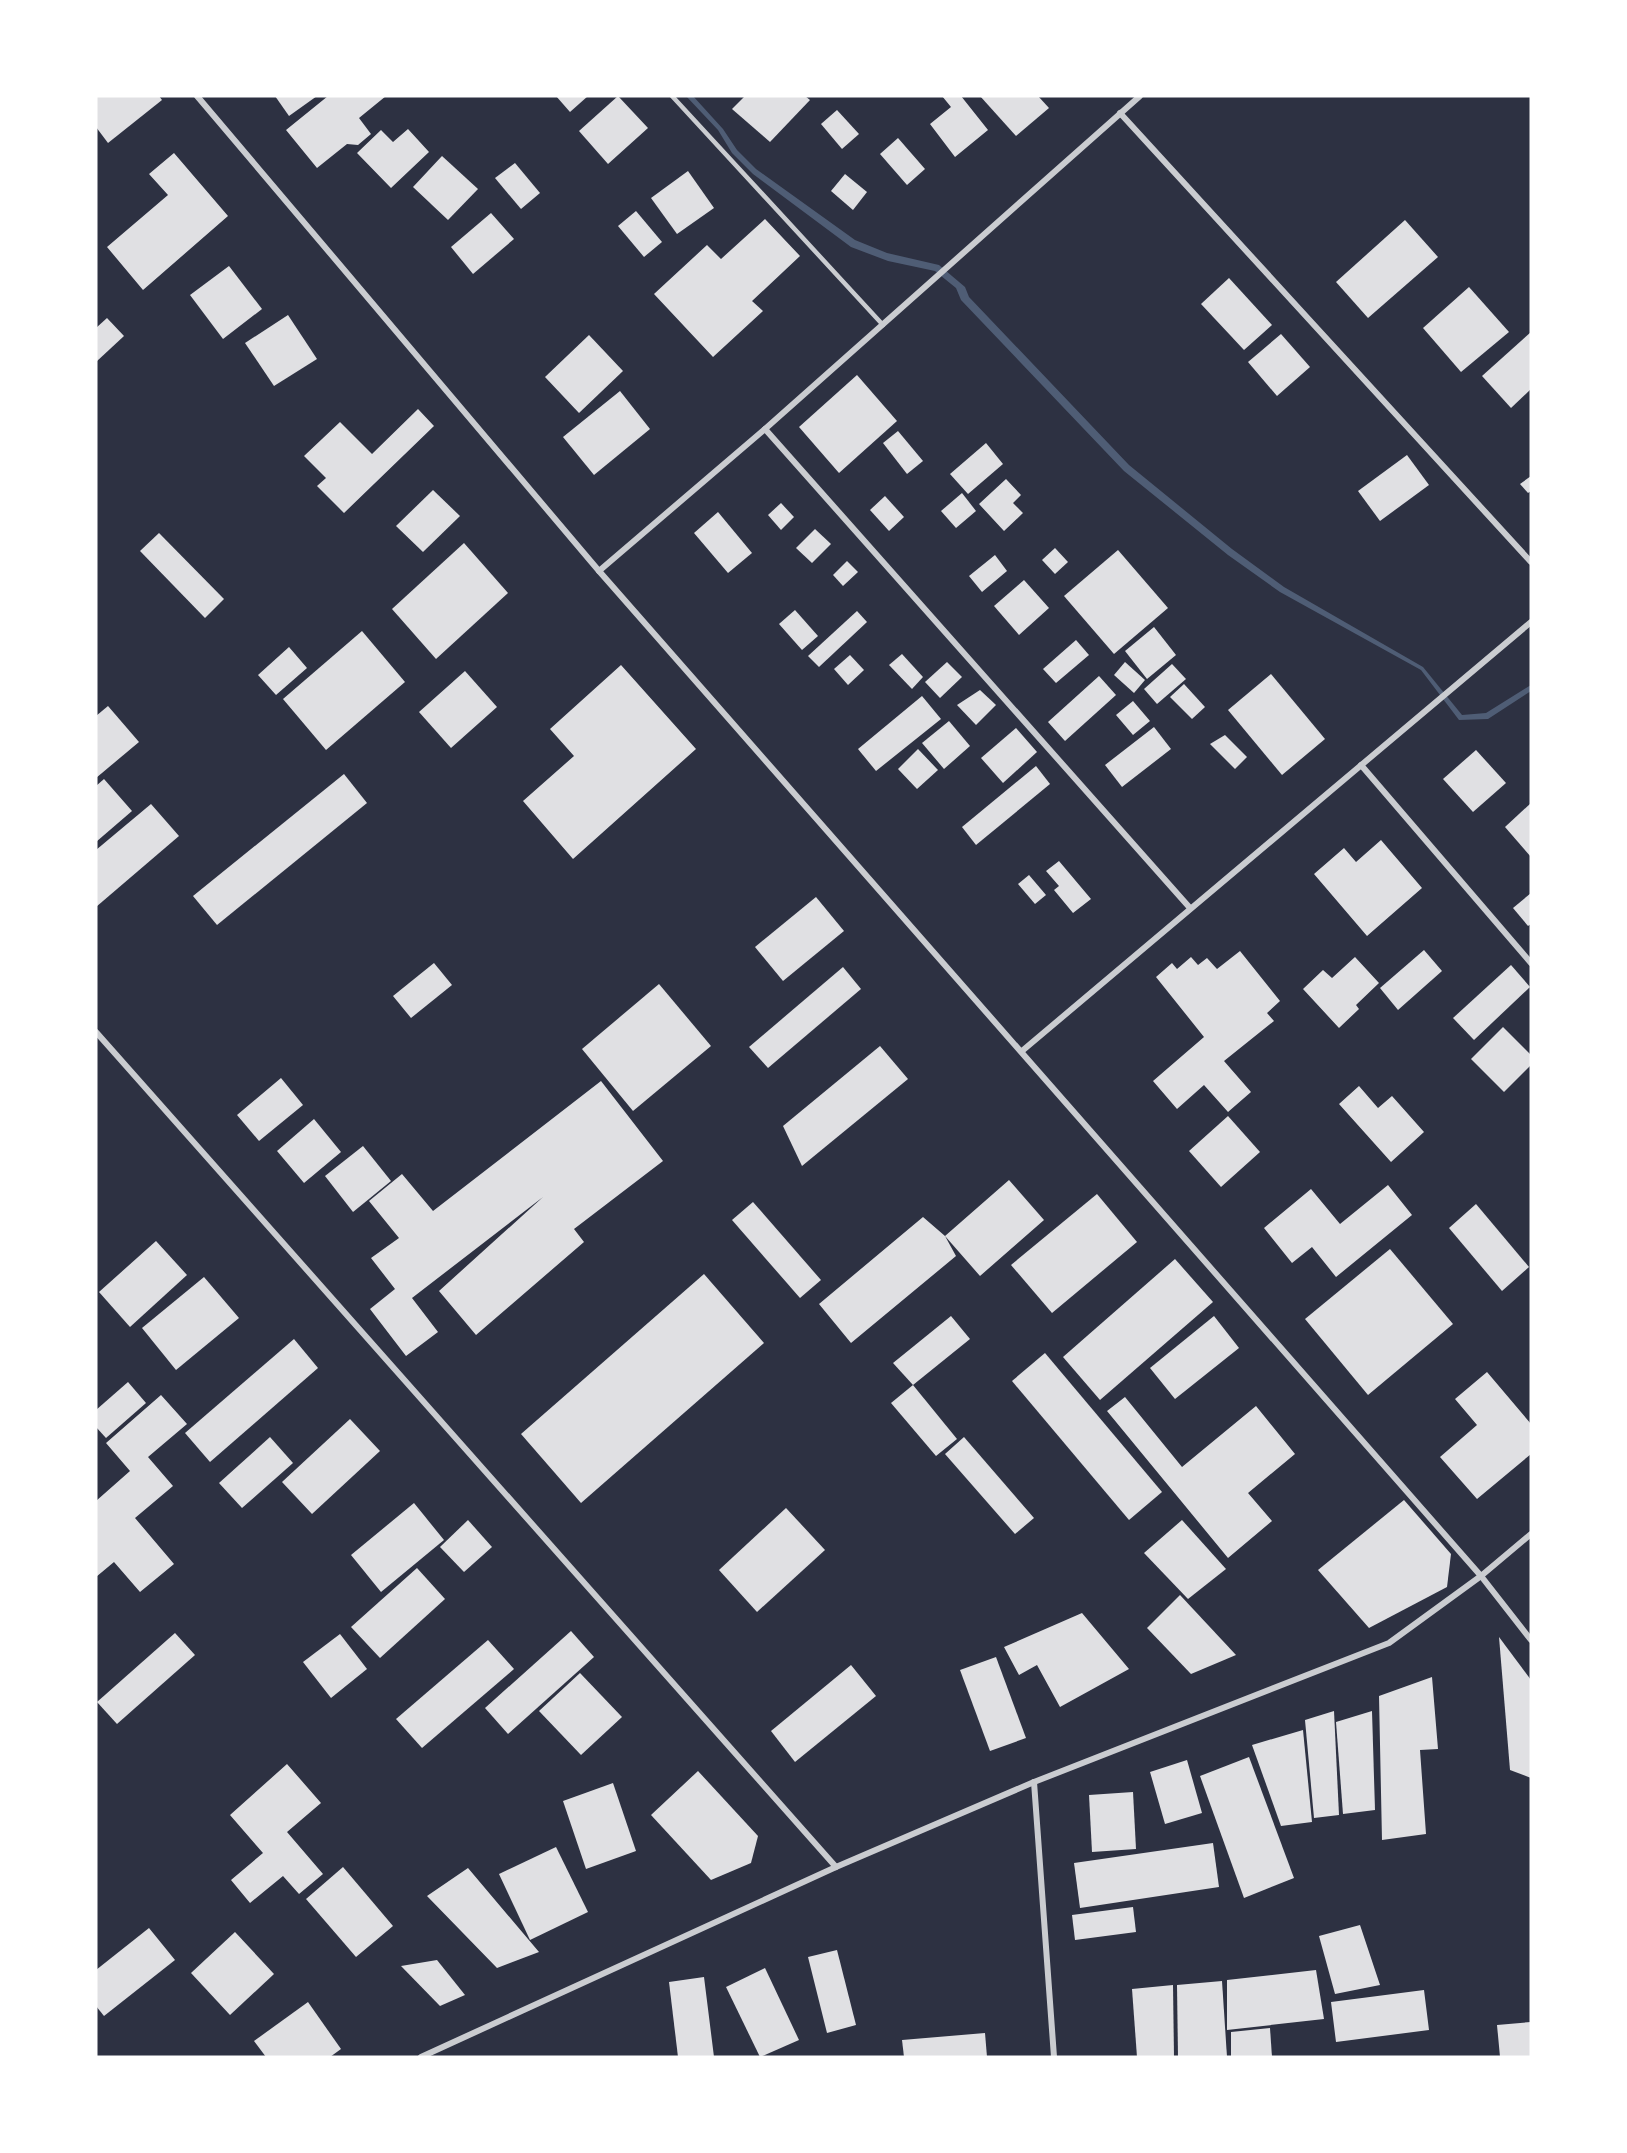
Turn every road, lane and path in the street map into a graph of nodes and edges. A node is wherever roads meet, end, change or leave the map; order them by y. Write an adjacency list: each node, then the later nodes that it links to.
1 (197, 96): 8 (street)
2 (672, 96): 5 (lane)
3 (1140, 96): 4 (street)
4 (1120, 113): 5 (street); 7 (street)
5 (883, 325): 6 (street)
6 (765, 429): 8 (street); 11 (street)
7 (1531, 562)
8 (599, 571): 14 (street)
9 (1531, 622): 10 (street)
10 (1361, 765): 11 (street); 12 (street)
11 (1190, 908): 14 (street)
12 (1531, 963)
13 (96, 1032): 19 (street)
14 (1022, 1051): 16 (street)
15 (1531, 1534): 16 (street)
16 (1481, 1576): 17 (street); 18 (street)
17 (1531, 1641)
18 (1034, 1782): 19 (street); 21 (street)
19 (836, 1867): 20 (street)
20 (420, 2057)
21 (1054, 2057)

